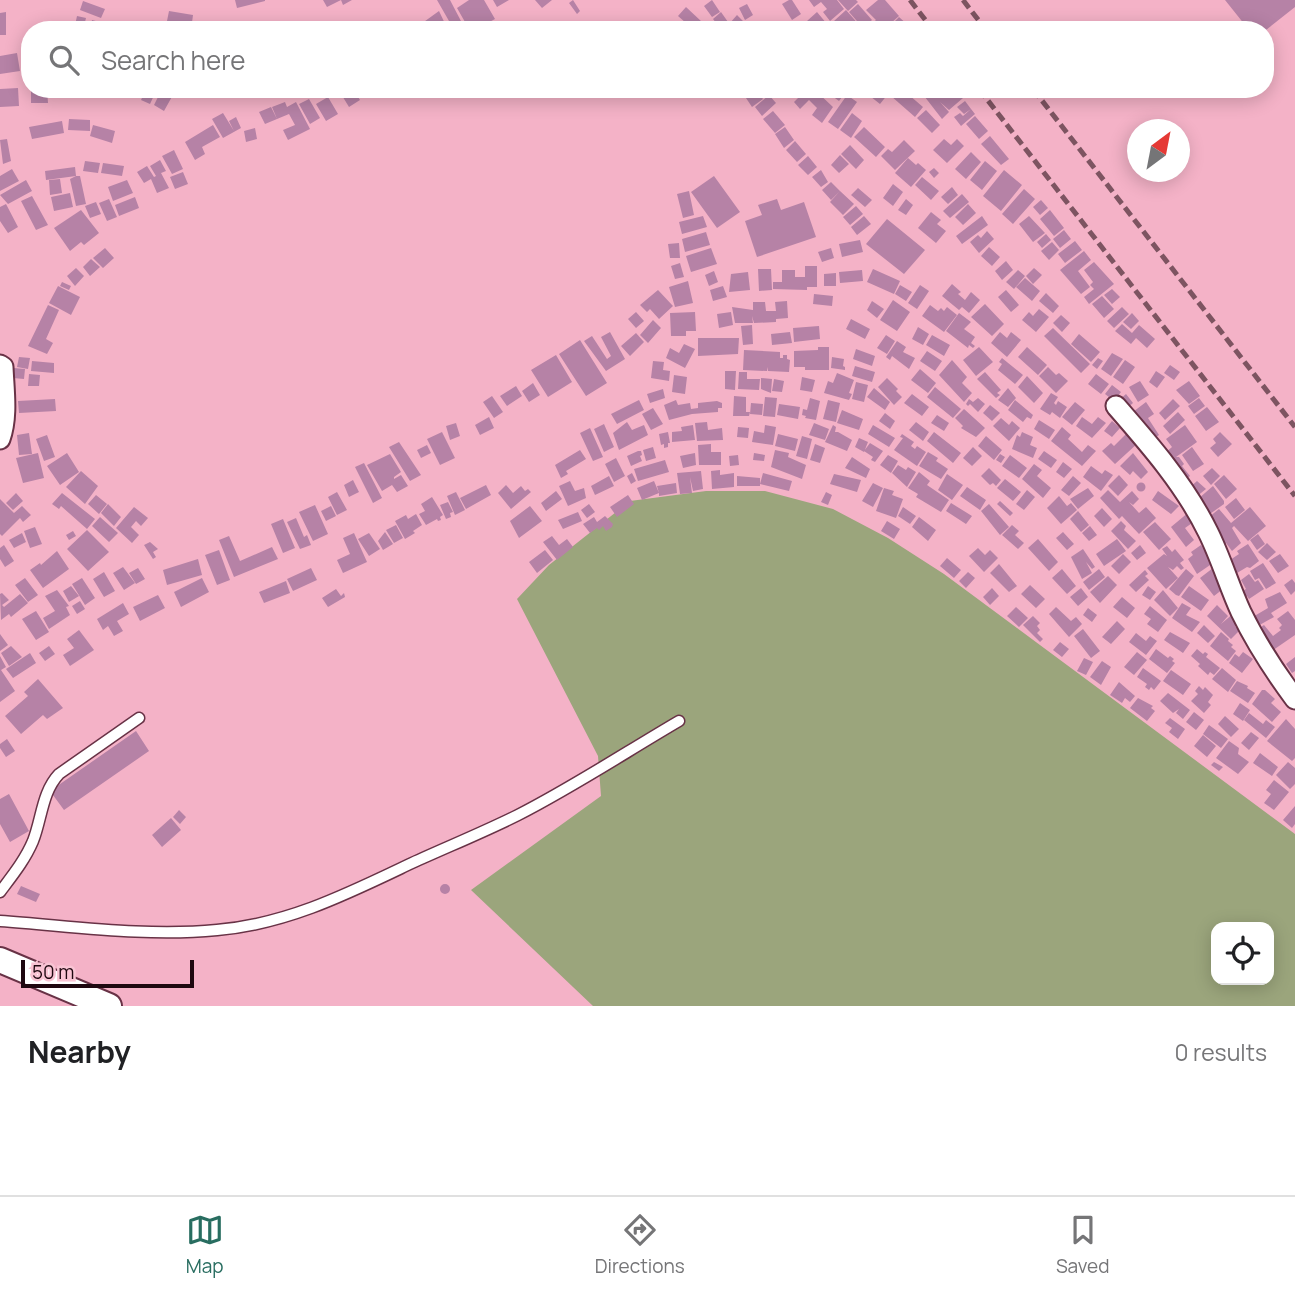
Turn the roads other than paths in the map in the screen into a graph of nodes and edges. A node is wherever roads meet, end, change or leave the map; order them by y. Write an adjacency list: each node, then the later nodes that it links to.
1 (0, 365): 3 (street)
2 (1116, 406): 4 (street)
3 (0, 439)
4 (1295, 699)
5 (139, 718): 7 (lane)
6 (679, 721): 8 (lane)
7 (0, 892)
8 (0, 921)
9 (0, 960): 10 (street)
10 (109, 1006)

